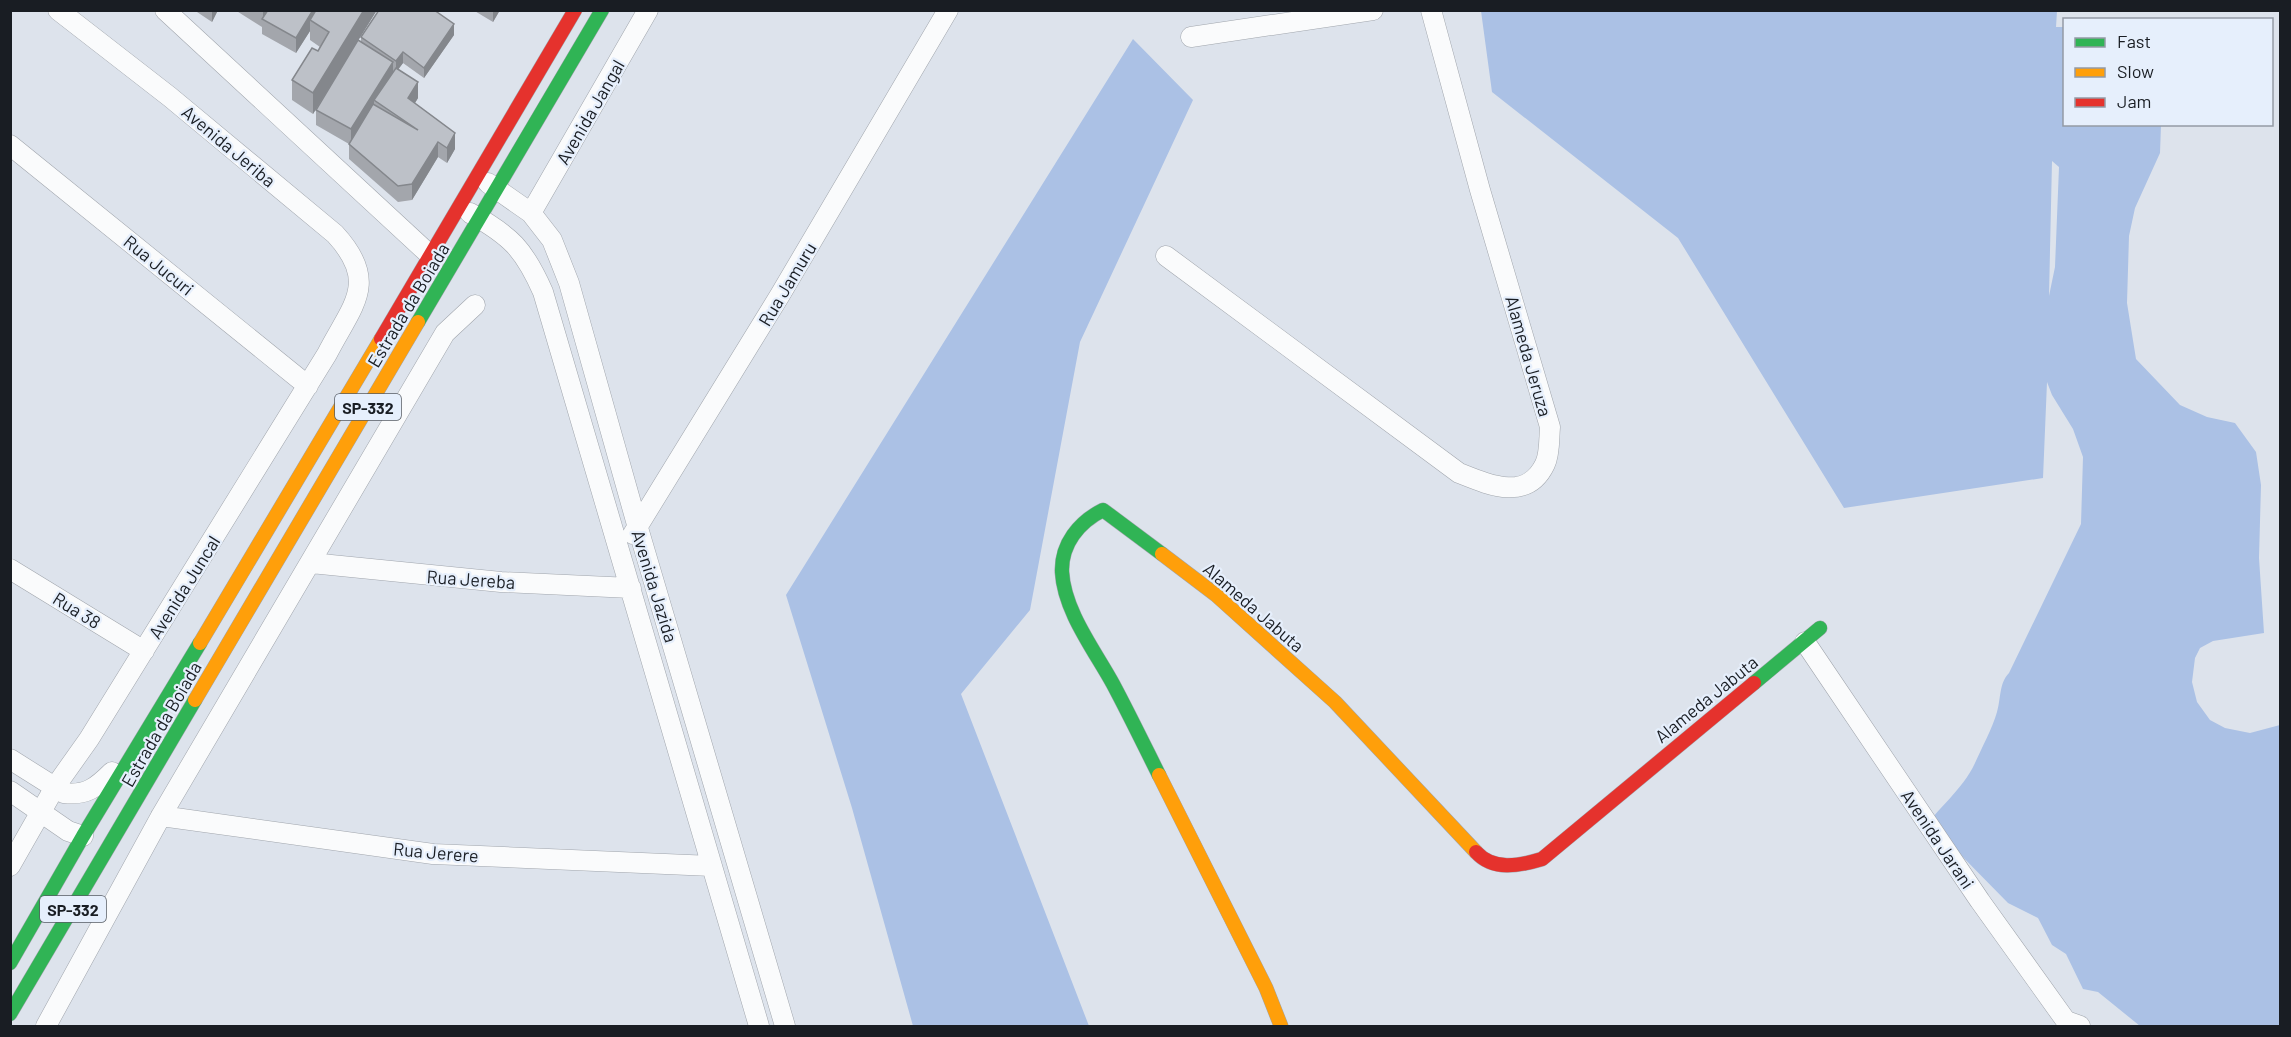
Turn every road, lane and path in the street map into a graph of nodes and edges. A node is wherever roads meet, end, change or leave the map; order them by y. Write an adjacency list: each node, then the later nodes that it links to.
1 (58, 10): 19 (street, Avenida Jeriba)
2 (165, 10): 16 (street)
3 (574, 10): 11 (main road, Estrada da Boiada / SP-332)
4 (602, 10): 12 (main road, Estrada da Boiada / SP-332)
5 (648, 10): 14 (street, Avenida Jangal)
6 (948, 10): 21 (street, Rua Jamuru)
7 (1373, 10): 9 (street)
8 (1431, 10): 17 (street, Alameda Jeruza)
9 (1191, 37)
10 (10, 145): 20 (street, Rua Jucuri)
11 (478, 178): 12 (street, Avenida Jazida); 13 (main road, Estrada da Boiada / SP-332)
12 (498, 189): 14 (street, Avenida Jazida); 15 (main road, Estrada da Boiada / SP-332)
13 (459, 208): 15 (street, Avenida Jazida); 16 (main road, Estrada da Boiada / SP-332)
14 (531, 213): 21 (street, Avenida Jazida)
15 (481, 219): 22 (street, Avenida Jazida); 33 (main road, Estrada da Boiada / SP-332)
16 (430, 256): 29 (main road, Estrada da Boiada / SP-332)
17 (1166, 256)
18 (475, 305): 23 (street)
19 (354, 306): 20 (street, Avenida Juncal)
20 (308, 386): 28 (street, Avenida Juncal)
21 (638, 528): 22 (street, Rua Jamuru); 37 (street, Avenida Jazida)
22 (619, 553): 25 (street, Avenida Jazida)
23 (311, 563): 25 (street, Rua Jereba); 35 (street)
24 (10, 569): 28 (street, Rua 38)
25 (631, 588): 39 (street, Avenida Jazida)
26 (1820, 628): 27 (main road, Alameda Jabuta)
27 (1804, 642): 42 (street, Avenida Jarani); 46 (main road, Alameda Jabuta)
28 (144, 651): 31 (street, Avenida Juncal)
29 (132, 754): 31 (street); 36 (main road, SP-332)
30 (10, 759): 31 (street)
31 (55, 787): 34 (street, Avenida Juncal)
32 (10, 791): 34 (street)
33 (135, 804): 36 (main road); 41 (main road, SP-332)
34 (41, 810): 36 (street); 38 (street, Avenida Juncal)
35 (161, 816): 39 (street, Rua Jerere); 43 (street)
36 (83, 836): 40 (main road, SP-332)
37 (737, 861): 39 (street, Rua Jerere); 45 (street, Avenida Jazida)
38 (10, 866)
39 (713, 866): 44 (street, Avenida Jazida)
40 (10, 963)
41 (10, 1014)
42 (2067, 1025)
43 (46, 1026)
44 (759, 1026)
45 (785, 1026)
46 (1281, 1026)

